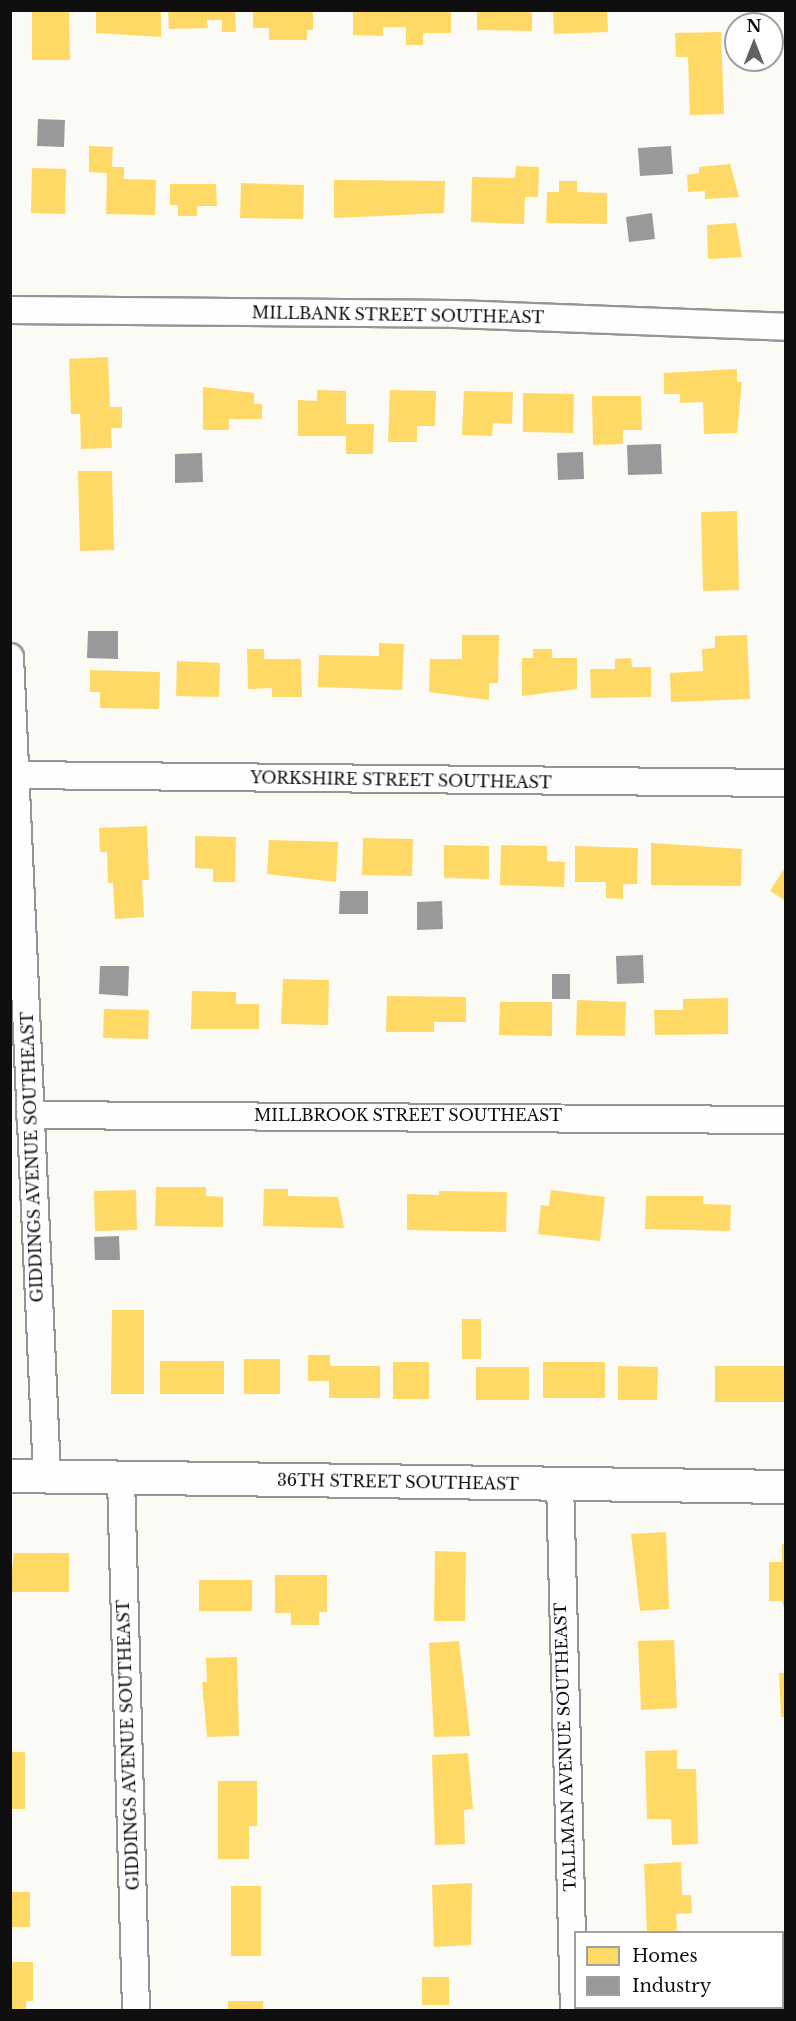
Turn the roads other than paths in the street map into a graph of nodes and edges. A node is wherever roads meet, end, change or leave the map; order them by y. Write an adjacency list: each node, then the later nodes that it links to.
1 (10, 310): 2 (street, MILLBANK STREET SOUTHEAST)
2 (786, 327)
3 (10, 657): 4 (street, GIDDINGS AVENUE SOUTHEAST)
4 (16, 775): 5 (street, YORKSHIRE STREET SOUTHEAST); 6 (street, GIDDINGS AVENUE SOUTHEAST)
5 (786, 783)
6 (30, 1115): 7 (street, MILLBROOK STREET SOUTHEAST); 9 (street, GIDDINGS AVENUE SOUTHEAST)
7 (786, 1119)
8 (10, 1476): 9 (street, 36TH STREET SOUTHEAST)
9 (47, 1476): 10 (street, 36TH STREET SOUTHEAST)
10 (121, 1479): 11 (street, 36TH STREET SOUTHEAST); 13 (street, GIDDINGS AVENUE SOUTHEAST)
11 (560, 1483): 12 (street, 36TH STREET SOUTHEAST); 14 (street, TALLMAN AVENUE SOUTHEAST)
12 (786, 1487)
13 (136, 2010)
14 (574, 2010)

